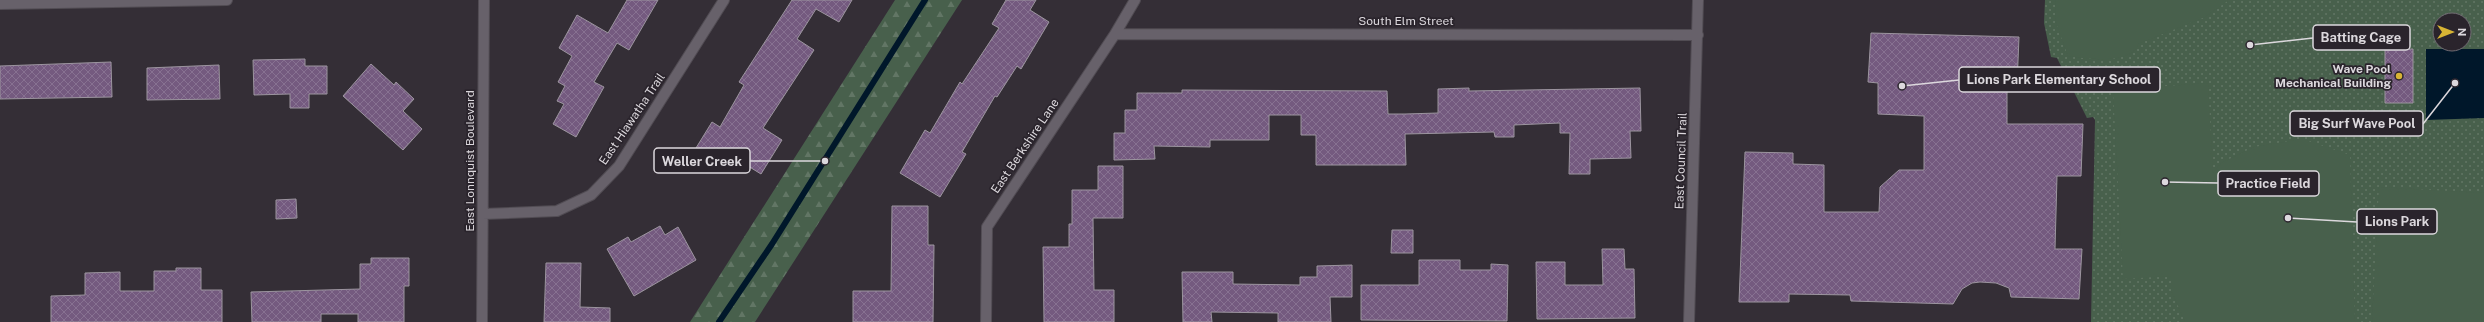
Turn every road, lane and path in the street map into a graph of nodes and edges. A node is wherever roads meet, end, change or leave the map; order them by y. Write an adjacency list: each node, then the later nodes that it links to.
1 (227, 0): 6 (street)
2 (484, 0): 9 (street, East Lonnquist Boulevard)
3 (724, 0): 9 (street, East Hiawatha Trail)
4 (1135, 0): 7 (street, East Berkshire Lane)
5 (1698, 0): 8 (street, East Council Trail)
6 (0, 4)
7 (1115, 34): 8 (street, South Elm Street); 11 (street, East Berkshire Lane)
8 (1698, 34): 12 (street, East Council Trail)
9 (483, 214): 10 (street, East Lonnquist Boulevard)
10 (482, 322)
11 (986, 322)
12 (1689, 322)

